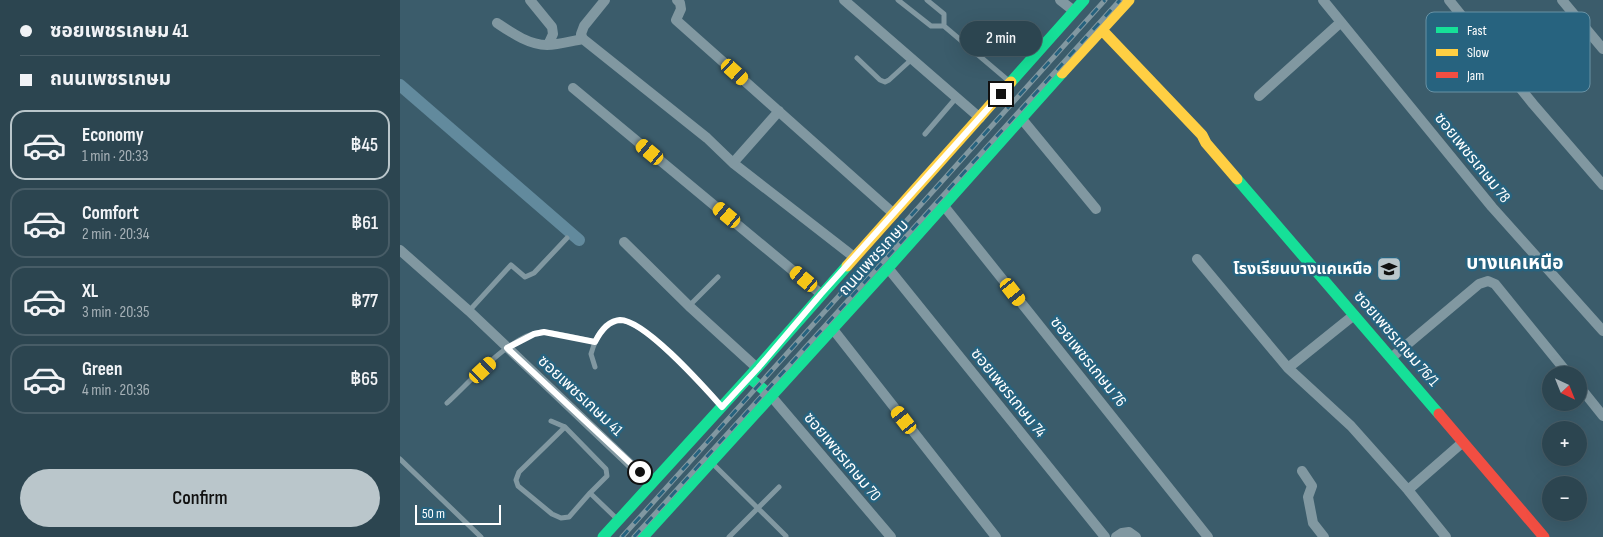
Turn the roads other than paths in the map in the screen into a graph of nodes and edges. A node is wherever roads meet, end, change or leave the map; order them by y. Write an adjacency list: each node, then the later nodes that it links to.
1 (530, 0): 22 (street)
2 (606, 0): 21 (street)
3 (677, 0): 31 (street)
4 (844, 0): 25 (street)
5 (898, 0): 18 (lane)
6 (926, 0): 18 (lane)
7 (1060, 0): 13 (street)
8 (1084, 0): 13 (main road, ถนนเพชรเกษม)
9 (1129, 0): 19 (main road, ถนนเพชรเกษม)
10 (1323, 0): 16 (street, ซอยเพชรเกษม 78)
11 (1449, 0): 14 (street)
12 (1562, 0): 15 (street)
13 (1074, 11): 26 (main road, ถนนเพชรเกษม)
14 (1459, 12)
15 (1572, 12)
16 (1341, 22): 29 (street); 51 (street, ซอยเพชรเกษม 78)
17 (497, 24): 22 (street)
18 (944, 26): 26 (lane)
19 (1102, 30): 33 (main road, ถนนเพชรเกษม); 50 (main road, ซอยเพชรเกษม 76/1)
20 (1590, 33): 23 (street)
21 (582, 39): 22 (street); 35 (street)
22 (548, 46)
23 (1603, 49)
24 (857, 58): 25 (lane)
25 (912, 59): 30 (street)
26 (1011, 82): 32 (main road, ถนนเพชรเกษม)
27 (574, 88): 47 (street)
28 (1523, 92): 36 (street)
29 (1258, 96)
30 (956, 97): 32 (street); 34 (lane)
31 (779, 111): 35 (street); 39 (street)
32 (980, 118): 39 (main road, ถนนเพชรเกษม)
33 (1021, 118): 37 (main road, ถนนเพชรเกษม); 38 (street)
34 (925, 134)
35 (733, 163): 43 (street)
36 (1603, 185)
37 (944, 206): 45 (main road, ถนนเพชรเกษม); 88 (street, ซอยเพชรเกษม 76)
38 (1096, 209)
39 (894, 214): 43 (main road, ถนนเพชรเกษม)
40 (567, 238): 49 (lane)
41 (624, 242): 48 (street)
42 (400, 250): 49 (street, ซอยเพชรเกษม 41)
43 (854, 257): 47 (main road, ถนนเพชรเกษม)
44 (1198, 260): 59 (street)
45 (888, 268): 52 (main road, ถนนเพชรเกษม); 85 (street, ซอยเพชรเกษม 74)
46 (718, 277): 48 (lane)
47 (821, 294): 58 (main road, ถนนเพชรเกษม)
48 (689, 306): 58 (street)
49 (468, 311): 54 (street, ซอยเพชรเกษม 41)
50 (1354, 315): 55 (main road, ซอยเพชรเกษม 76/1); 59 (street)
51 (1601, 326)
52 (832, 328): 61 (main road, ถนนเพชรเกษม); 84 (street)
53 (595, 342): 54 (lane); 57 (lane); 65 (lane)
54 (507, 348): 63 (lane); 72 (street, ซอยเพชรเกษม 41)
55 (1391, 358): 56 (street); 68 (main road, ซอยเพชรเกษม 76/1)
56 (1562, 366)
57 (595, 367)
58 (758, 368): 60 (main road, ถนนเพชรเกษม)
59 (1288, 368): 74 (street)
60 (749, 377): 61 (main road); 65 (main road, ถนนเพชรเกษม)
61 (771, 396): 65 (main road, ถนนเพชรเกษม); 83 (street, ซอยเพชรเกษม 70)
62 (1588, 397): 64 (street)
63 (447, 403)
64 (1603, 416)
65 (732, 417): 70 (main road, ถนนเพชรเกษม); 72 (main road, ถนนเพชรเกษม)
66 (551, 421): 67 (lane)
67 (565, 427): 75 (lane); 75 (lane)
68 (1463, 442): 74 (street); 91 (main road, ซอยเพชรเกษม 76/1)
69 (400, 459): 79 (lane)
70 (711, 462): 76 (lane); 81 (main road, ถนนเพชรเกษม)
71 (1302, 471): 89 (street)
72 (651, 484): 77 (main road, ถนนเพชรเกษม)
73 (779, 487): 76 (lane)
74 (1408, 490): 90 (street)
75 (590, 493): 77 (lane)
76 (757, 508): 78 (lane); 82 (lane)
77 (618, 520): 80 (main road, ถนนเพชรเกษม)
78 (786, 536)
79 (481, 537)
80 (603, 537)
81 (643, 537)
82 (729, 537)
83 (891, 537)
84 (996, 537)
85 (1105, 537)
86 (1116, 537): 87 (street)
87 (1136, 537)
88 (1208, 537)
89 (1324, 537)
90 (1446, 537)
91 (1544, 537)

